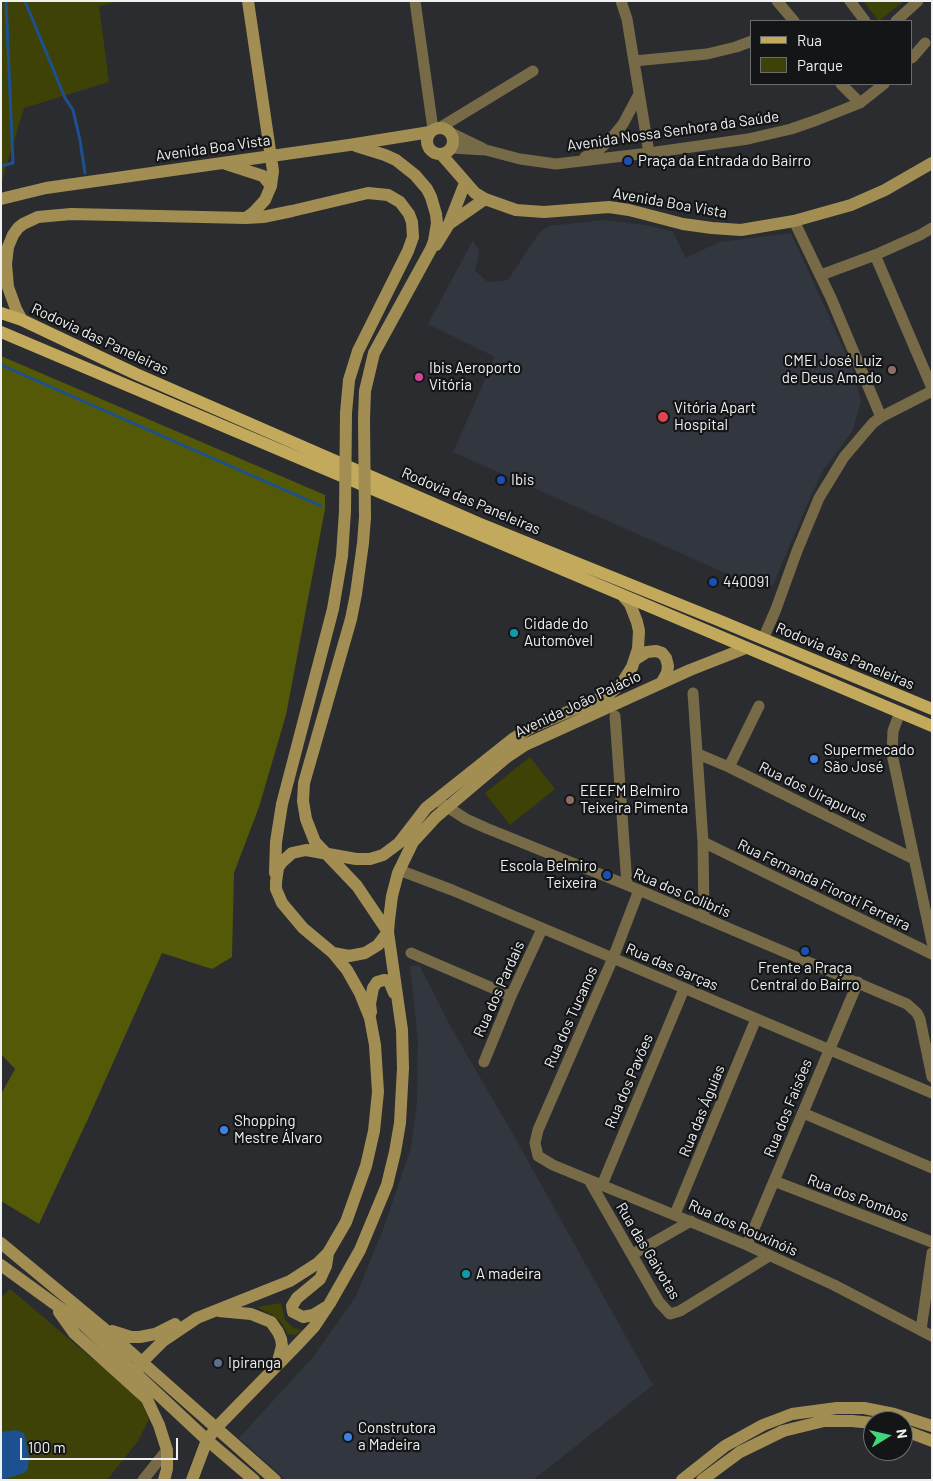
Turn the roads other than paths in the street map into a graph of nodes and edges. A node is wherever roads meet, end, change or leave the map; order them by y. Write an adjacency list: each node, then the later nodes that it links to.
1 (248, 1): 24 (main road)
2 (415, 1): 19 (street)
3 (620, 1): 13 (street)
4 (776, 1): 7 (street)
5 (850, 1): 8 (street)
6 (918, 1): 9 (street)
7 (792, 20)
8 (864, 20)
9 (897, 20)
10 (750, 42): 13 (street)
11 (925, 43): 12 (street)
12 (913, 57)
13 (634, 62): 17 (street)
14 (533, 71): 19 (street)
15 (842, 85): 18 (street)
16 (883, 85): 18 (street, Avenida Nossa Senhora da Saúde)
17 (639, 94): 23 (street); 25 (street)
18 (860, 103): 23 (street, Avenida Nossa Senhora da Saúde)
19 (439, 130): 20 (main road, Avenida Boa Vista); 21 (street, Avenida Nossa Senhora da Saúde); 22 (main road); 22 (main road)
20 (349, 145): 24 (main road, Avenida Boa Vista); 39 (main road)
21 (486, 150): 22 (street, Avenida Nossa Senhora da Saúde); 25 (street, Avenida Nossa Senhora da Saúde)
22 (446, 151): 28 (main road, Avenida Boa Vista)
23 (650, 153): 25 (street, Avenida Nossa Senhora da Saúde)
24 (270, 156): 26 (main road, Avenida Boa Vista); 29 (main road)
25 (576, 161)
26 (223, 163): 29 (main road); 30 (main road, Avenida Boa Vista)
27 (932, 163): 33 (main road, Avenida Boa Vista)
28 (465, 183): 31 (main road, Avenida Boa Vista); 34 (main road)
29 (271, 186): 32 (main road)
30 (1, 199)
31 (485, 199): 33 (main road, Avenida Boa Vista); 34 (main road)
32 (246, 218): 36 (main road); 66 (main road, bridge)
33 (794, 221): 38 (street)
34 (449, 224): 39 (main road)
35 (932, 228): 37 (street)
36 (4, 253): 41 (main road)
37 (875, 255): 38 (street); 43 (street)
38 (821, 275): 44 (street)
39 (406, 294): 63 (main road, bridge)
40 (1, 313): 41 (main road, Rodovia das Paneleiras)
41 (22, 320): 46 (main road, Rodovia das Paneleiras)
42 (1, 332): 45 (main road, Rodovia das Paneleiras)
43 (932, 390): 44 (street)
44 (880, 417): 46 (street)
45 (624, 597): 47 (main road, Rodovia das Paneleiras); 48 (main road, Avenida João Palácio)
46 (763, 639): 50 (main road, Rodovia das Paneleiras)
47 (746, 648): 49 (main road, Avenida João Palácio); 53 (main road, Rodovia das Paneleiras)
48 (636, 659): 49 (main road); 60 (main road, Avenida João Palácio)
49 (662, 682): 61 (main road, Avenida João Palácio)
50 (891, 693): 53 (main road); 54 (main road, Rodovia das Paneleiras)
51 (693, 694): 58 (street)
52 (759, 706): 59 (street)
53 (886, 706): 55 (main road, Rodovia das Paneleiras)
54 (932, 710)
55 (900, 712): 57 (main road, Rodovia das Paneleiras); 64 (street)
56 (615, 716): 67 (street)
57 (932, 726)
58 (698, 754): 59 (street, Rua dos Uirapurus); 62 (street)
59 (729, 768): 64 (street, Rua dos Uirapurus)
60 (435, 800): 61 (street, Rua dos Colibris); 63 (main road, Avenida João Palácio)
61 (447, 807): 65 (main road, Avenida João Palácio); 67 (street, Rua dos Colibris)
62 (703, 842): 69 (street); 75 (street, Rua Fernanda Fioroti Ferreira)
63 (326, 853): 66 (main road, Avenida João Palácio); 71 (main road)
64 (914, 859): 72 (street)
65 (399, 870): 70 (street, Rua das Garças); 71 (main road, Avenida João Palácio)
66 (276, 882): 73 (main road)
67 (627, 885): 68 (street, Rua dos Colibris)
68 (639, 890): 69 (street, Rua dos Colibris); 76 (street, Rua dos Tucanos)
69 (704, 918): 77 (street, Rua dos Colibris)
70 (542, 929): 76 (street, Rua das Garças); 79 (street, Rua dos Pardais)
71 (388, 932): 73 (main road); 81 (main road, Avenida João Palácio)
72 (932, 942)
73 (333, 953): 82 (main road)
74 (411, 953): 79 (street)
75 (932, 954)
76 (613, 958): 78 (street, Rua das Garças); 88 (street, Rua dos Tucanos)
77 (858, 982): 83 (street, Rua dos Faisões); 85 (street, Rua dos Colibris)
78 (684, 989): 80 (street, Rua das Garças); 92 (street, Rua dos Pavões)
79 (511, 996): 84 (street, Rua dos Pardais)
80 (756, 1019): 83 (street, Rua das Garças); 93 (street, Rua das Águias)
81 (402, 1030): 82 (main road); 103 (main road, Avenida João Palácio)
82 (373, 1032): 98 (main road)
83 (829, 1048): 86 (street, Rua das Garças); 87 (street, Rua dos Faisões)
84 (484, 1062)
85 (932, 1077)
86 (932, 1092)
87 (803, 1113): 89 (street); 91 (street, Rua dos Faisões)
88 (538, 1156): 90 (street, Rua dos Rouxinóis)
89 (932, 1168)
90 (588, 1180): 92 (street, Rua dos Rouxinóis); 100 (street, Rua das Gaivotas)
91 (774, 1181): 95 (street, Rua dos Pombos); 97 (street, Rua dos Faisões)
92 (602, 1185): 93 (street, Rua dos Rouxinóis)
93 (675, 1214): 94 (street, Rua dos Rouxinóis)
94 (691, 1221): 97 (street, Rua dos Rouxinóis); 100 (street)
95 (932, 1242)
96 (1, 1243): 107 (main road)
97 (747, 1245): 101 (street, Rua dos Rouxinóis)
98 (328, 1253): 103 (main road); 105 (main road)
99 (932, 1253): 108 (street)
100 (633, 1254): 101 (street, Rua das Gaivotas)
101 (769, 1256): 108 (street, Rua dos Rouxinóis)
102 (1, 1265): 104 (main road)
103 (330, 1303): 111 (main road, Avenida João Palácio)
104 (53, 1304): 112 (main road); 113 (main road)
105 (212, 1311): 106 (main road); 111 (main road)
106 (197, 1318): 107 (main road); 110 (main road)
107 (101, 1326): 110 (main road)
108 (921, 1330): 109 (street, Rua dos Rouxinóis)
109 (932, 1336)
110 (142, 1362): 112 (main road); 116 (main road)
111 (277, 1367): 116 (main road, Avenida João Palácio)
112 (136, 1374): 113 (main road); 118 (main road)
113 (146, 1398): 120 (main road)
114 (863, 1422): 127 (main road)
115 (932, 1426): 126 (main road)
116 (216, 1428): 118 (main road, Avenida João Palácio); 125 (main road)
117 (913, 1433): 119 (main road)
118 (208, 1440): 123 (main road, Avenida João Palácio); 124 (main road)
119 (932, 1440)
120 (167, 1450): 121 (street); 122 (main road)
121 (143, 1480)
122 (164, 1480)
123 (192, 1480)
124 (254, 1480)
125 (275, 1480)
126 (682, 1480)
127 (702, 1480)

